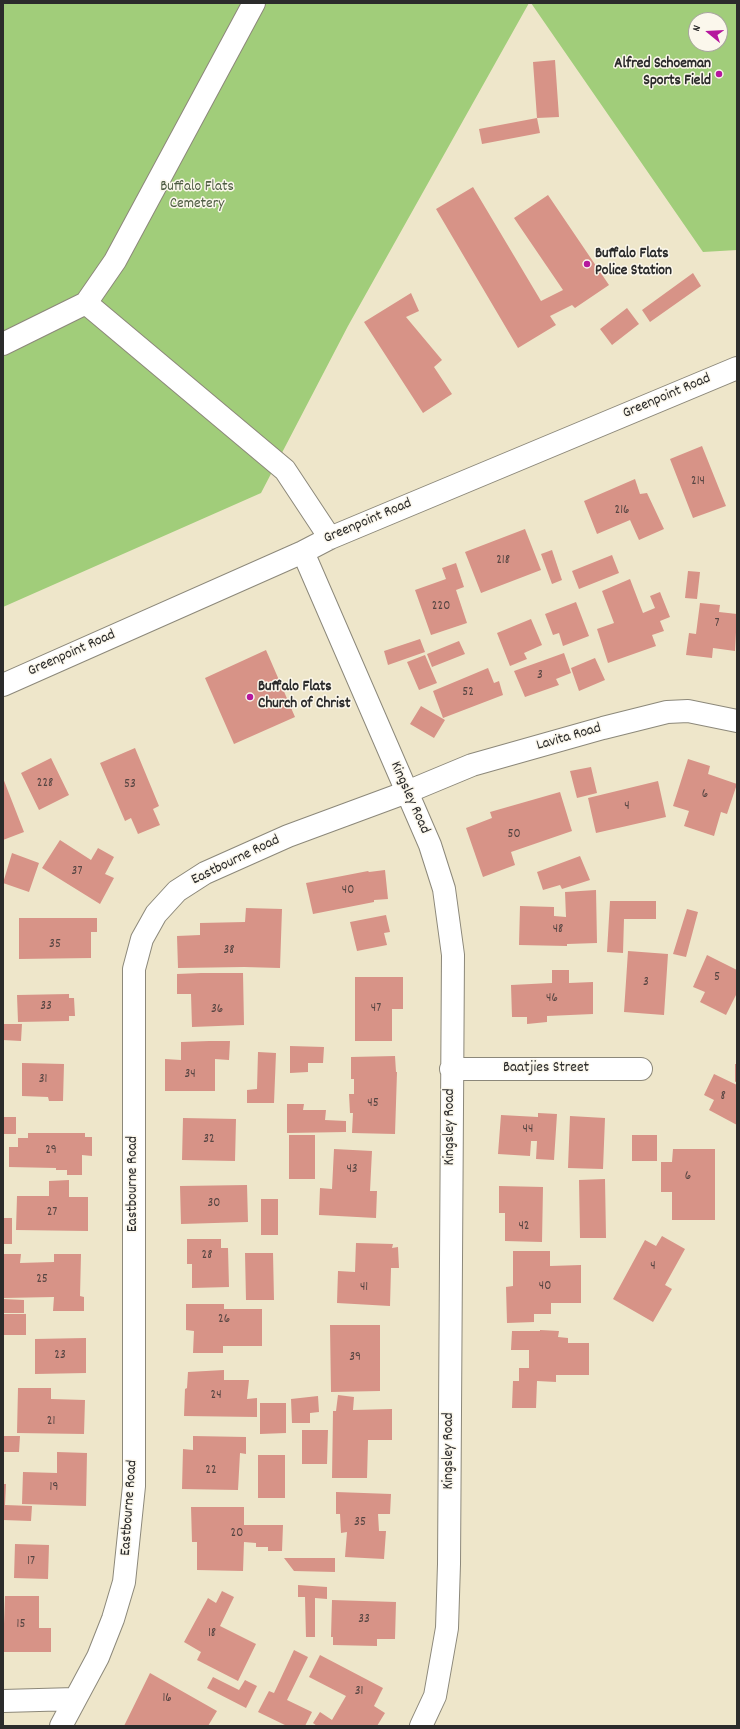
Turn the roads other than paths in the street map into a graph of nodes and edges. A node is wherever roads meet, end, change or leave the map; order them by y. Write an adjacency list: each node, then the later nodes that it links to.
1 (254, 3): 2 (street)
2 (86, 303): 3 (street); 5 (street)
3 (3, 344)
4 (737, 368): 5 (street, Greenpoint Road)
5 (330, 538): 6 (street, Greenpoint Road)
6 (304, 552): 7 (street, Greenpoint Road); 9 (street, Kingsley Road)
7 (3, 685)
8 (737, 721): 9 (street, Lavita Road)
9 (407, 792): 10 (street, Kingsley Road); 12 (street, Eastbourne Road)
10 (451, 1069): 11 (street, Baatjies Street); 15 (street, Kingsley Road)
11 (641, 1069)
12 (75, 1699): 13 (street); 14 (street, Eastbourne Road)
13 (3, 1701)
14 (61, 1726)
15 (421, 1726)

